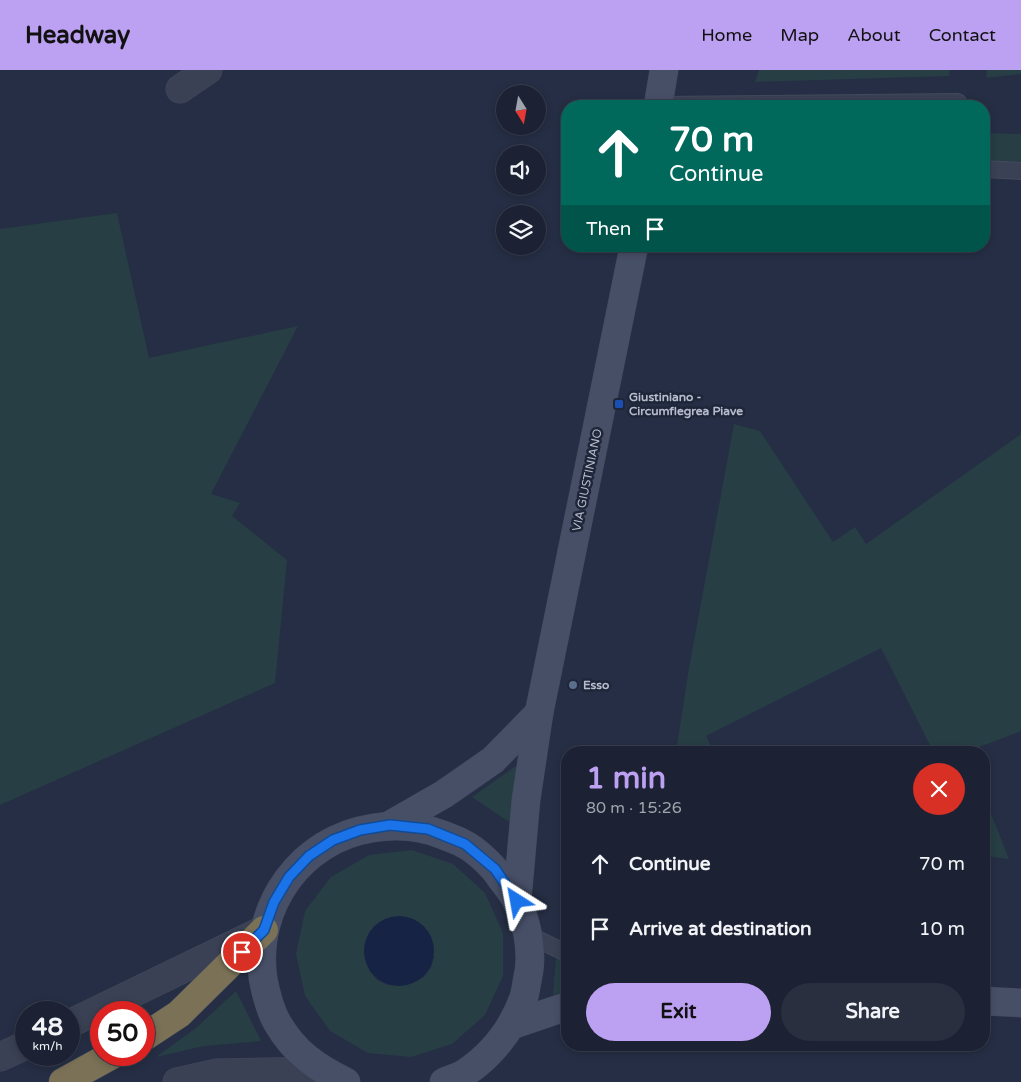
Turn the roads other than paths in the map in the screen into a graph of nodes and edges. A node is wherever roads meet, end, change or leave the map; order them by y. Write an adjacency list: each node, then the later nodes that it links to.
1 (208, 70): 3 (street)
2 (664, 70): 4 (main road)
3 (180, 89)
4 (659, 100)
5 (990, 169): 6 (lane)
6 (1021, 171)
7 (633, 252): 8 (main road, VIA GIUSTINIANO)
8 (539, 713): 9 (main road); 10 (main road, VIA GIUSTINIANO)
9 (390, 825): 10 (main road); 11 (main road)
10 (517, 901): 12 (main road)
11 (264, 930): 19 (street); 21 (highway); 26 (main road)
12 (528, 934): 13 (lane); 20 (main road)
13 (561, 950)
14 (990, 993): 15 (lane)
15 (1021, 994)
16 (990, 1001): 17 (main road)
17 (1021, 1003)
18 (561, 1008): 20 (main road)
19 (80, 1019)
20 (512, 1025): 23 (main road)
21 (155, 1030)
22 (15, 1050): 24 (street)
23 (493, 1050): 29 (main road); 30 (main road)
24 (0, 1057)
25 (92, 1066): 27 (highway)
26 (335, 1077): 28 (street)
27 (63, 1082)
28 (177, 1082)
29 (444, 1082)
30 (486, 1082)

